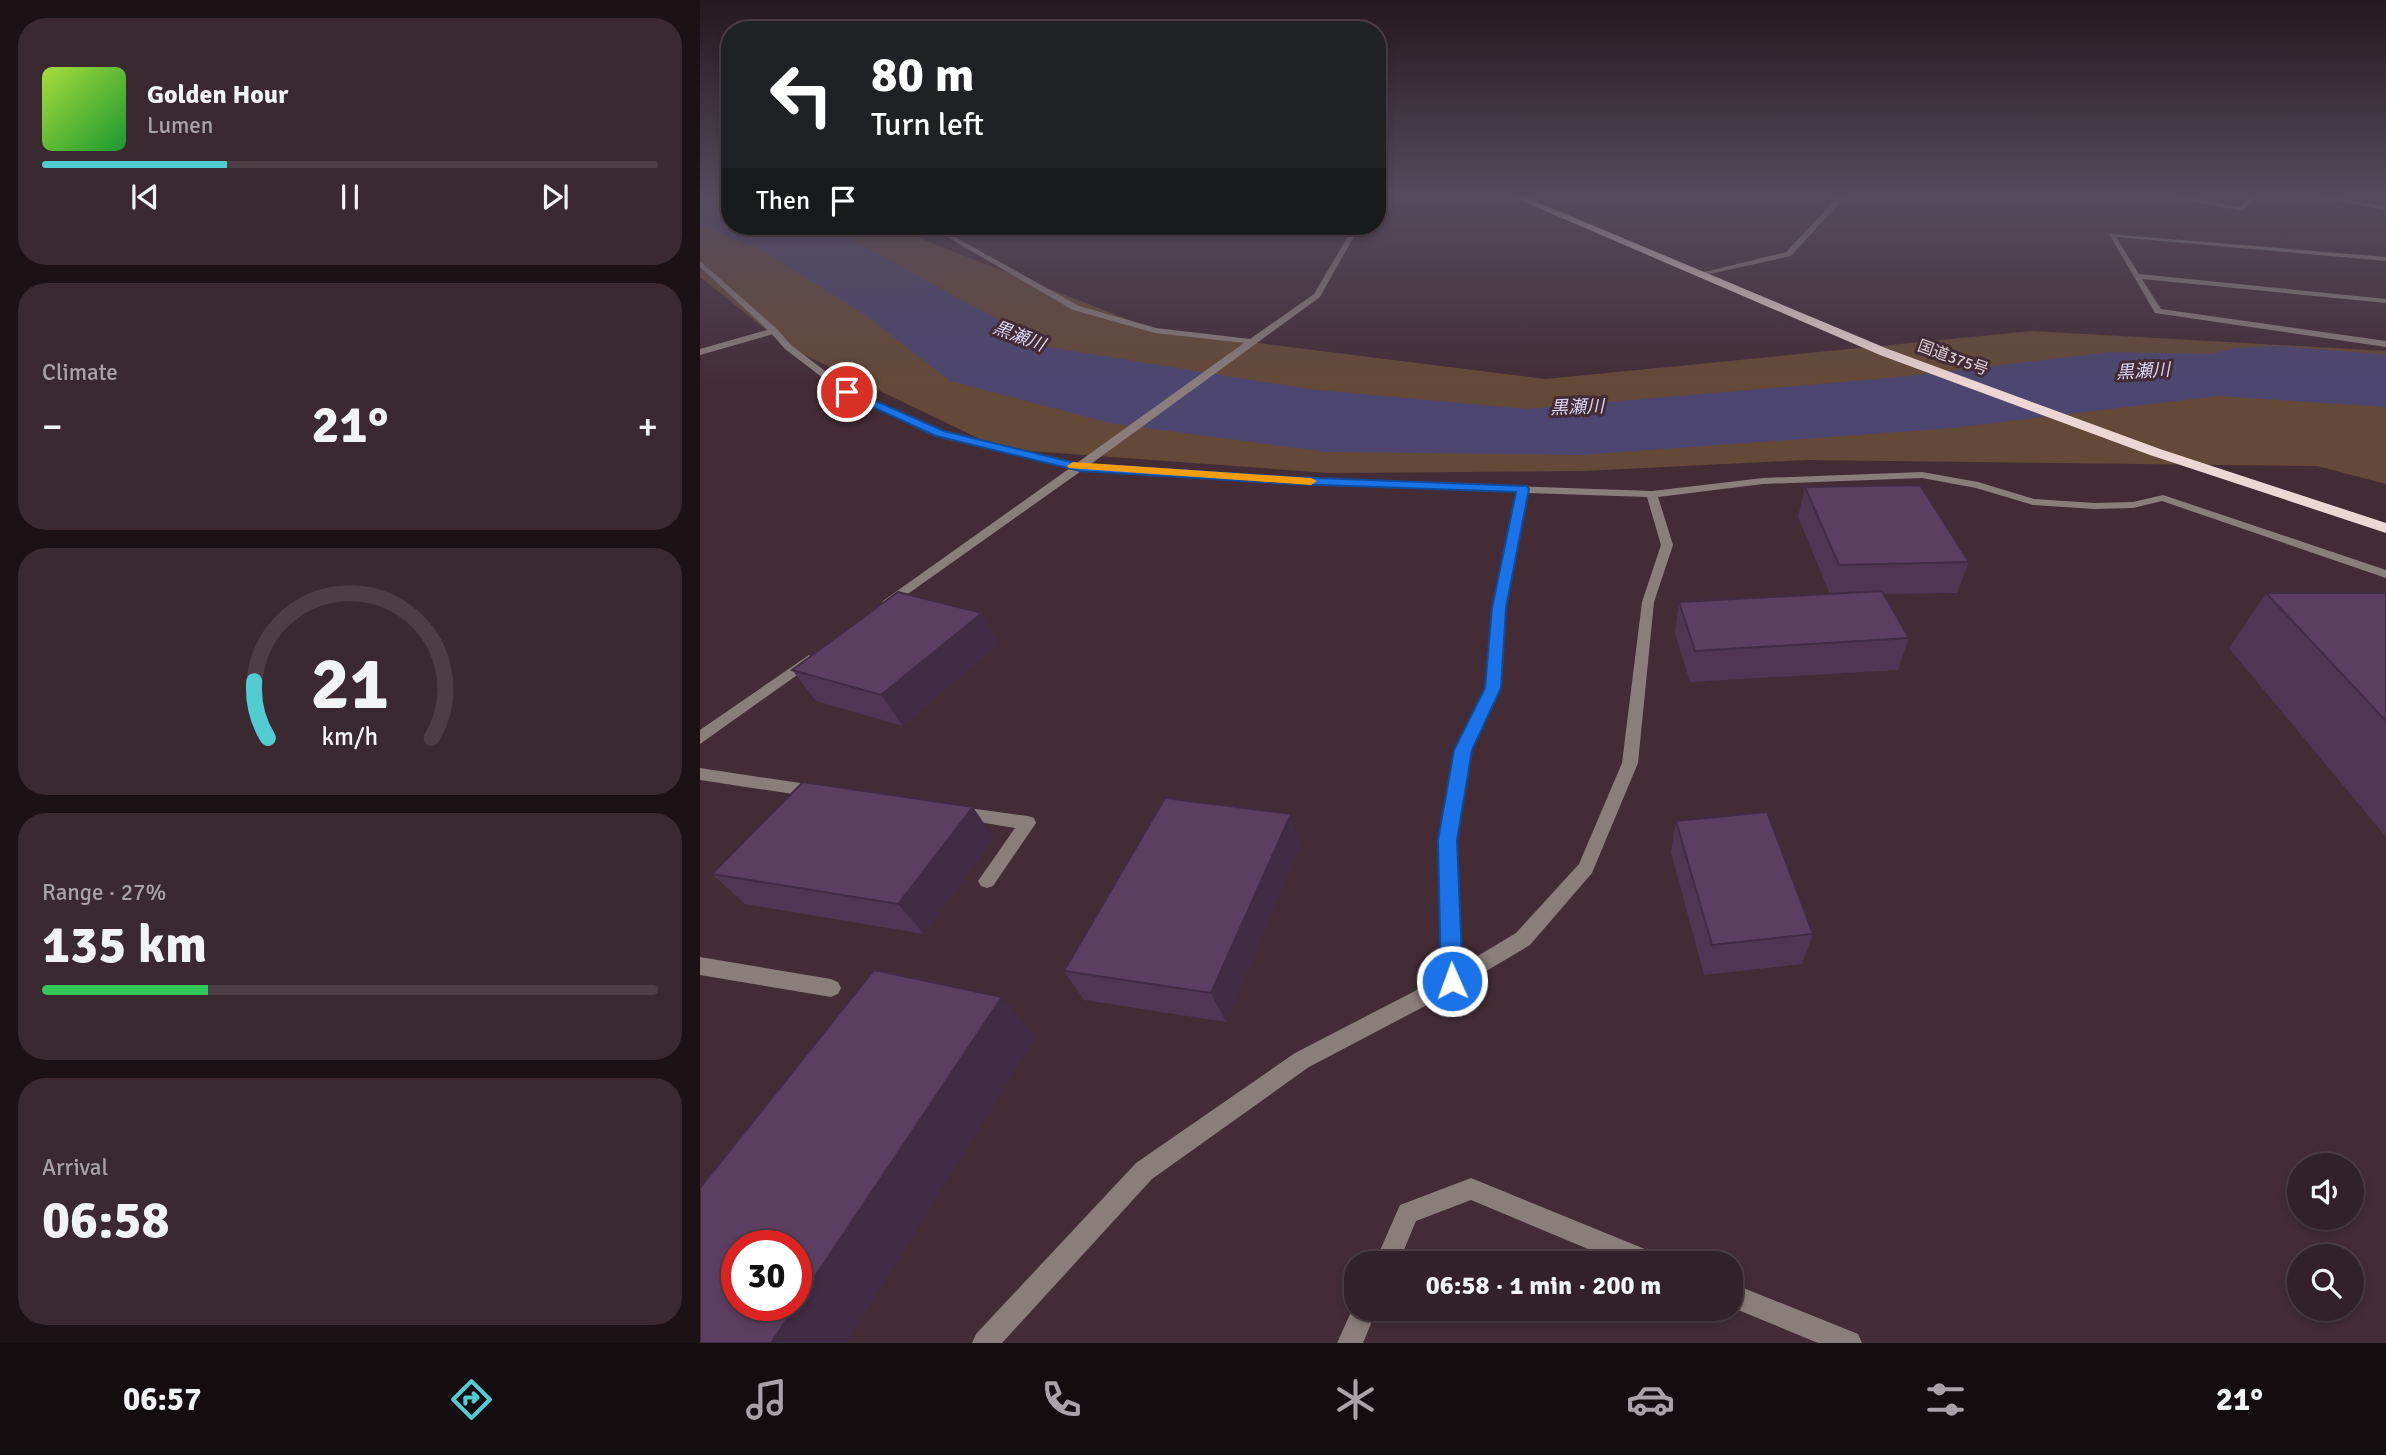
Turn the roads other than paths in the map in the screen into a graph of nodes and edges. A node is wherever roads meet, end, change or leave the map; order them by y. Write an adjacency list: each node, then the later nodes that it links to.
1 (991, 260): 11 (street)
2 (1337, 260): 11 (street)
3 (1666, 260): 7 (highway, 国道375号)
4 (1763, 260): 7 (street)
5 (2126, 260): 8 (street)
6 (700, 263): 10 (street)
7 (1700, 274): 17 (highway, 国道375号)
8 (2136, 276): 9 (street); 12 (street)
9 (2386, 301)
10 (774, 331): 13 (street); 14 (street)
11 (1254, 342): 14 (street)
12 (2386, 344)
13 (700, 352)
14 (1080, 467): 15 (street); 19 (street)
15 (1523, 489): 16 (street); 27 (street)
16 (1653, 494): 18 (street); 27 (street)
17 (2386, 528)
18 (2386, 574)
19 (879, 610)
20 (823, 650): 21 (street)
21 (700, 738)
22 (700, 774): 23 (street)
23 (828, 793)
24 (948, 811): 25 (street)
25 (986, 881)
26 (700, 966): 28 (street)
27 (1452, 981): 33 (street)
28 (831, 988)
29 (1391, 1251): 30 (street)
30 (1622, 1251)
31 (1743, 1300): 35 (street)
32 (1360, 1321): 34 (street)
33 (985, 1343)
34 (1350, 1343)
35 (1849, 1343)

